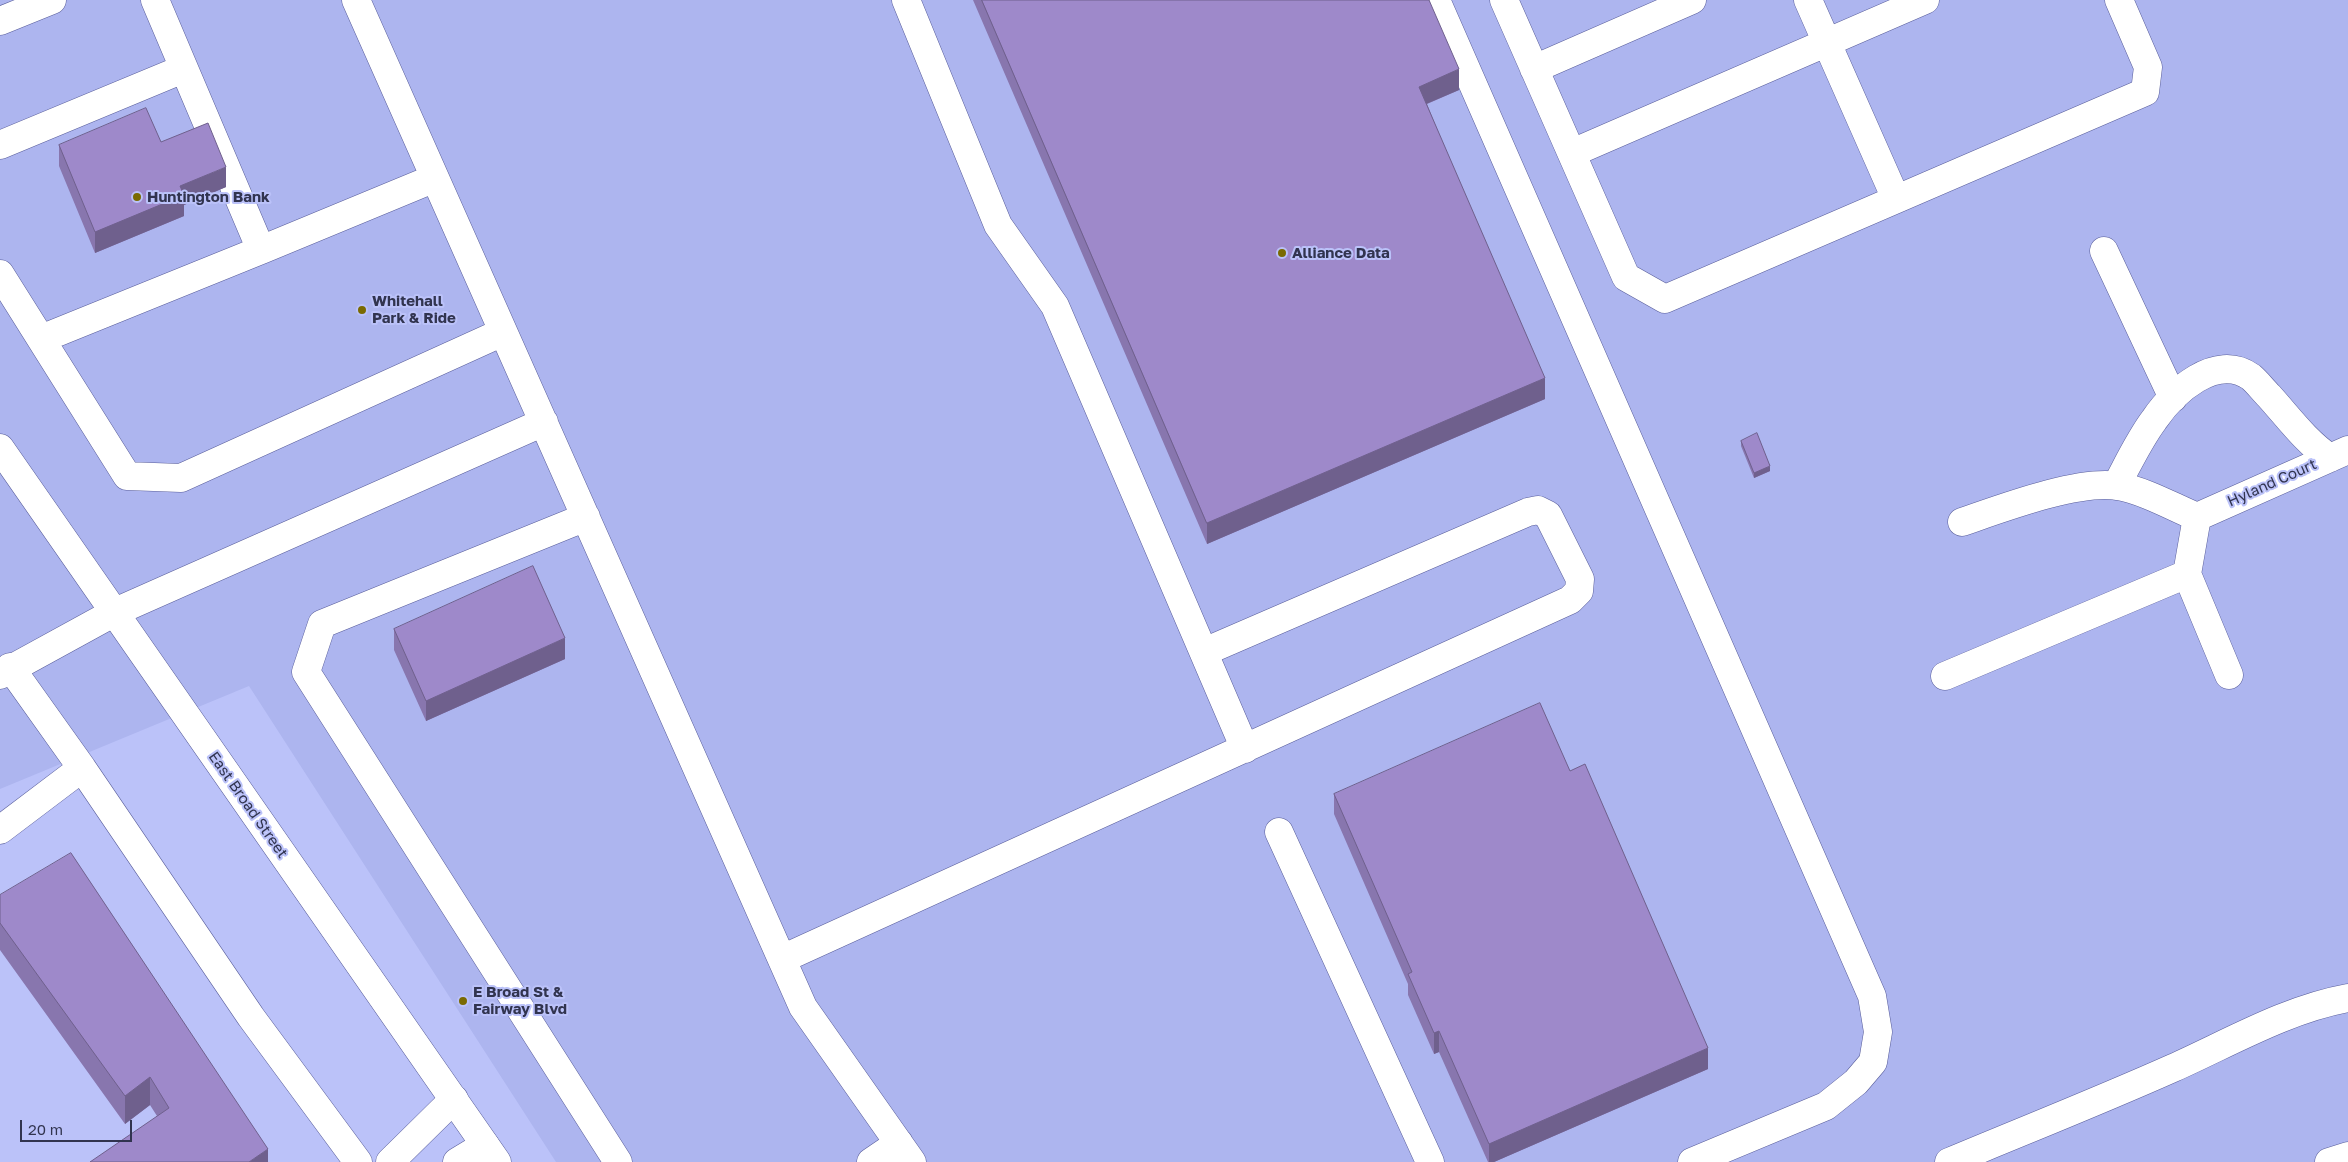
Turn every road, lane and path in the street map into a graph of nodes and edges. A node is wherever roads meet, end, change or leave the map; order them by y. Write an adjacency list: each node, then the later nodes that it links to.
1 (52, 0): 11 (main road)
2 (155, 0): 13 (main road)
3 (356, 0): 17 (main road)
4 (906, 0): 34 (main road)
5 (1436, 0): 54 (main road)
6 (1504, 0): 14 (main road)
7 (1692, 0): 14 (main road)
8 (1808, 0): 12 (main road)
9 (1926, 0): 12 (main road)
10 (2119, 0): 18 (main road)
11 (0, 21)
12 (1827, 42): 16 (main road); 18 (main road)
13 (183, 69): 15 (main road); 19 (main road)
14 (1534, 69): 16 (main road)
15 (0, 146)
16 (1572, 153): 18 (main road)
17 (435, 178): 19 (main road); 22 (main road)
18 (1896, 199)
19 (261, 250): 23 (main road)
20 (2104, 252): 24 (main road)
21 (0, 274): 23 (main road)
22 (503, 332): 23 (main road); 25 (main road)
23 (41, 339)
24 (2173, 398): 27 (main road); 28 (main road)
25 (544, 422): 30 (main road); 33 (main road)
26 (0, 448): 33 (main road, East Broad Street)
27 (2339, 454): 29 (main road, Hyland Court)
28 (2116, 486): 29 (main road); 31 (main road)
29 (2197, 516): 32 (main road)
30 (586, 517): 42 (main road); 51 (main road)
31 (1962, 522)
32 (2187, 574): 36 (main road); 37 (main road)
33 (115, 612): 35 (main road); 44 (main road, East Broad Street)
34 (1204, 652): 38 (main road); 38 (main road)
35 (5, 671): 39 (main road)
36 (2229, 675)
37 (1944, 676)
38 (1245, 748): 42 (main road)
39 (82, 768): 40 (main road); 48 (main road)
40 (0, 830)
41 (1279, 832): 53 (main road)
42 (782, 959): 45 (main road)
43 (2348, 998): 55 (main road)
44 (454, 1099): 46 (main road, East Broad Street); 49 (main road)
45 (906, 1152): 52 (main road)
46 (491, 1153): 50 (main road)
47 (2348, 1156): 56 (main road)
48 (358, 1162)
49 (390, 1162)
50 (457, 1162)
51 (618, 1162)
52 (871, 1162)
53 (1430, 1162)
54 (1692, 1162)
55 (1949, 1162)
56 (2329, 1162)

